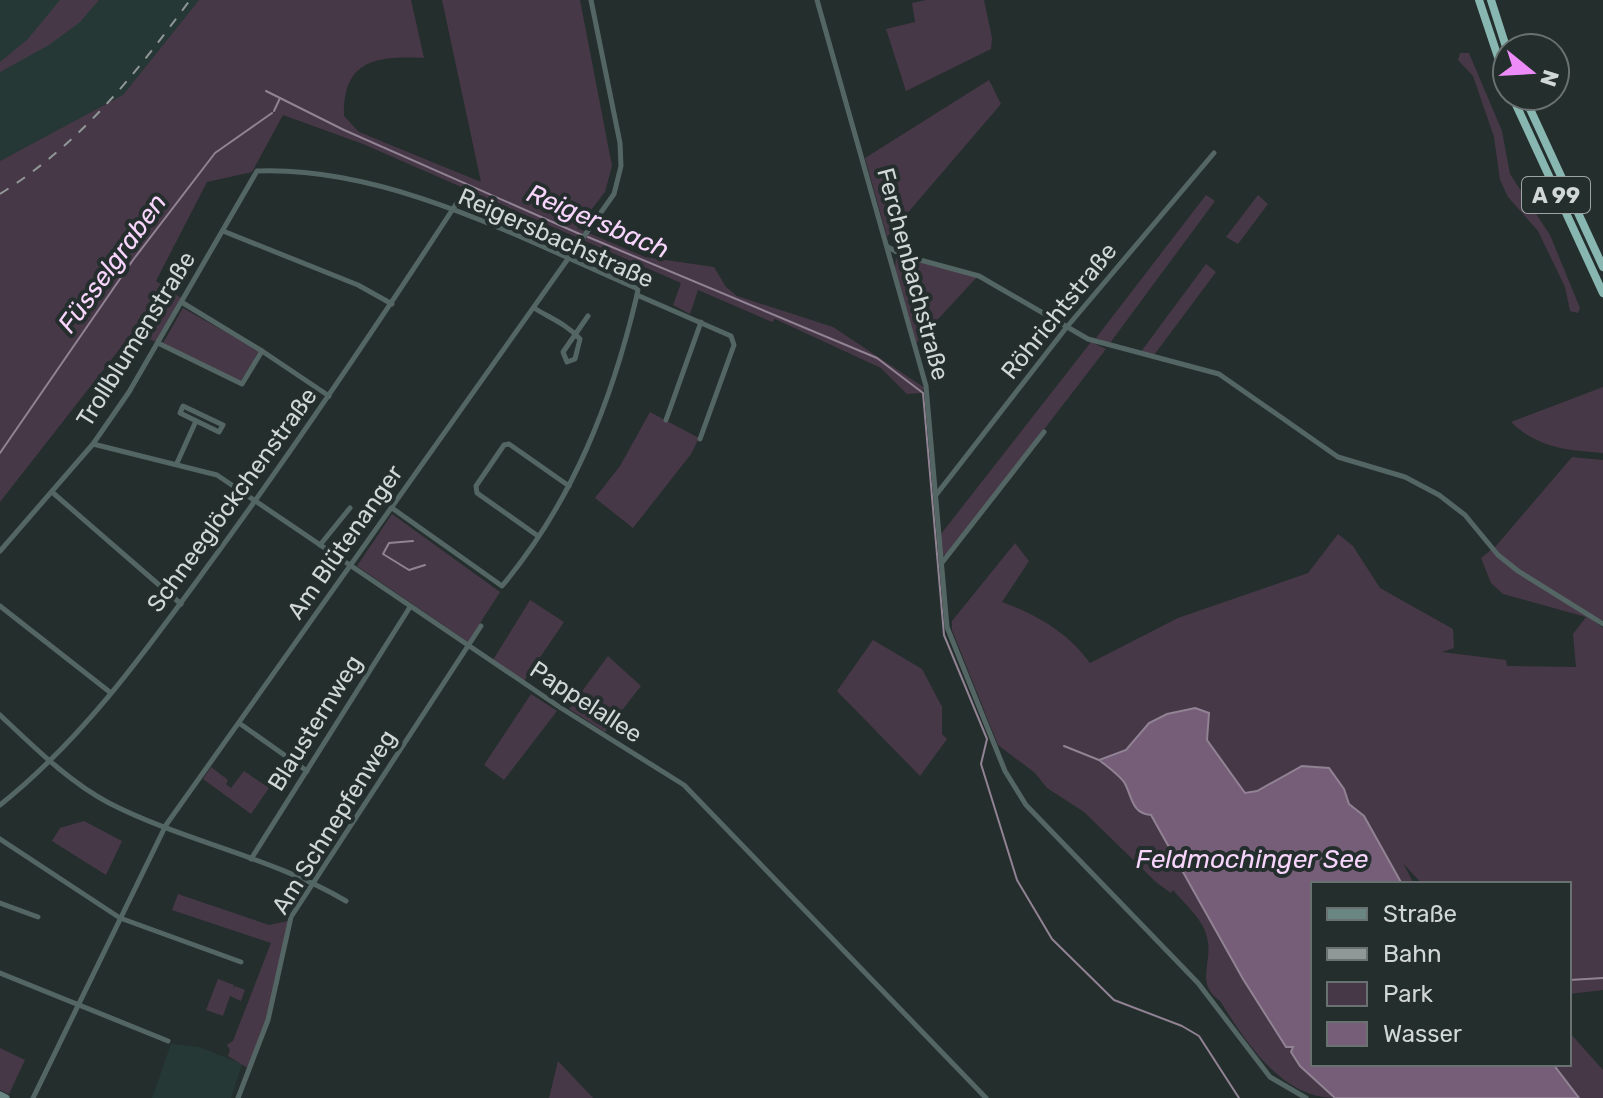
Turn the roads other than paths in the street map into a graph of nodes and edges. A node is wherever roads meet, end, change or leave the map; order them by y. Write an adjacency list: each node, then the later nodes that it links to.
1 (591, 0): 16 (street, Am Blütenanger)
2 (817, 0): 14 (street, Ferchenbachstraße)
3 (1479, 0): 6 (highway)
4 (1491, 0): 5 (highway)
5 (1501, 32)
6 (1491, 36)
7 (1519, 112): 19 (highway, A 99)
8 (1531, 112): 18 (highway, A 99)
9 (1214, 153): 26 (street, Röhrichtstraße)
10 (257, 171): 12 (street, Reigersbachstraße); 13 (street, Trollblumenstraße)
11 (464, 192): 12 (street, Schneeglöckchenstraße)
12 (451, 210): 16 (street, Reigersbachstraße); 22 (street, Schneeglöckchenstraße)
13 (223, 231): 21 (street, Trollblumenstraße); 22 (street)
14 (887, 247): 15 (street); 17 (street, Ferchenbachstraße)
15 (899, 254): 17 (street); 26 (street)
16 (569, 259): 20 (street, Reigersbachstraße); 23 (street, Am Blütenanger)
17 (891, 260): 39 (street, Ferchenbachstraße)
18 (1603, 267)
19 (1603, 293)
20 (637, 295): 25 (street, Reigersbachstraße); 37 (street)
21 (183, 303): 28 (street, Trollblumenstraße); 29 (street)
22 (392, 304): 30 (street, Schneeglöckchenstraße)
23 (534, 308): 27 (street); 42 (street, Am Blütenanger)
24 (588, 316): 27 (street)
25 (701, 322): 31 (street); 34 (street, Reigersbachstraße)
26 (1066, 328): 39 (street, Röhrichtstraße); 51 (street)
27 (576, 334): 27 (street)
28 (160, 344): 29 (street); 35 (street, Trollblumenstraße)
29 (262, 351): 30 (street)
30 (329, 396): 40 (street, Schneeglöckchenstraße)
31 (666, 420)
32 (196, 421): 32 (street); 36 (street)
33 (1044, 432): 46 (street)
34 (700, 439)
35 (93, 444): 36 (street, Pappelallee); 38 (street, Trollblumenstraße)
36 (177, 463): 40 (street, Pappelallee)
37 (569, 486): 43 (street); 43 (street)
38 (52, 492): 45 (street, Trollblumenstraße); 48 (street)
39 (936, 495): 46 (street, Ferchenbachstraße)
40 (256, 501): 44 (street, Pappelallee); 48 (street, Schneeglöckchenstraße)
41 (350, 508): 44 (street)
42 (392, 508): 43 (street); 47 (street, Am Blütenanger)
43 (538, 536)
44 (320, 545): 47 (street, Pappelallee)
45 (0, 551)
46 (941, 564): 77 (street, Ferchenbachstraße)
47 (351, 566): 50 (street, Pappelallee); 56 (street, Am Blütenanger)
48 (181, 604): 54 (street, Schneeglöckchenstraße)
49 (0, 606): 54 (street)
50 (410, 607): 53 (street, Pappelallee); 58 (street, Blausternweg)
51 (1603, 624)
52 (481, 626): 53 (street, Am Schnepfenweg)
53 (469, 645): 63 (street, Am Schnepfenweg); 76 (street, Pappelallee)
54 (111, 693): 57 (street, Schneeglöckchenstraße)
55 (0, 715): 57 (street)
56 (239, 723): 58 (street); 60 (street, Am Blütenanger)
57 (53, 762): 59 (street, Schneeglöckchenstraße); 60 (street)
58 (307, 771): 62 (street, Blausternweg)
59 (0, 805)
60 (166, 825): 62 (street); 67 (street, Am Blütenanger)
61 (0, 839): 67 (street)
62 (251, 859): 63 (street)
63 (313, 882): 64 (street); 75 (street, Am Schnepfenweg)
64 (346, 901)
65 (0, 903): 66 (street)
66 (38, 917)
67 (120, 918): 68 (street); 70 (street, Am Blütenanger)
68 (241, 962)
69 (0, 973): 70 (street)
70 (78, 1005): 71 (street); 74 (street, Am Blütenanger)
71 (168, 1041)
72 (0, 1095): 73 (main road)
73 (6, 1098)
74 (33, 1098)
75 (238, 1098)
76 (986, 1098)
77 (1306, 1098)

